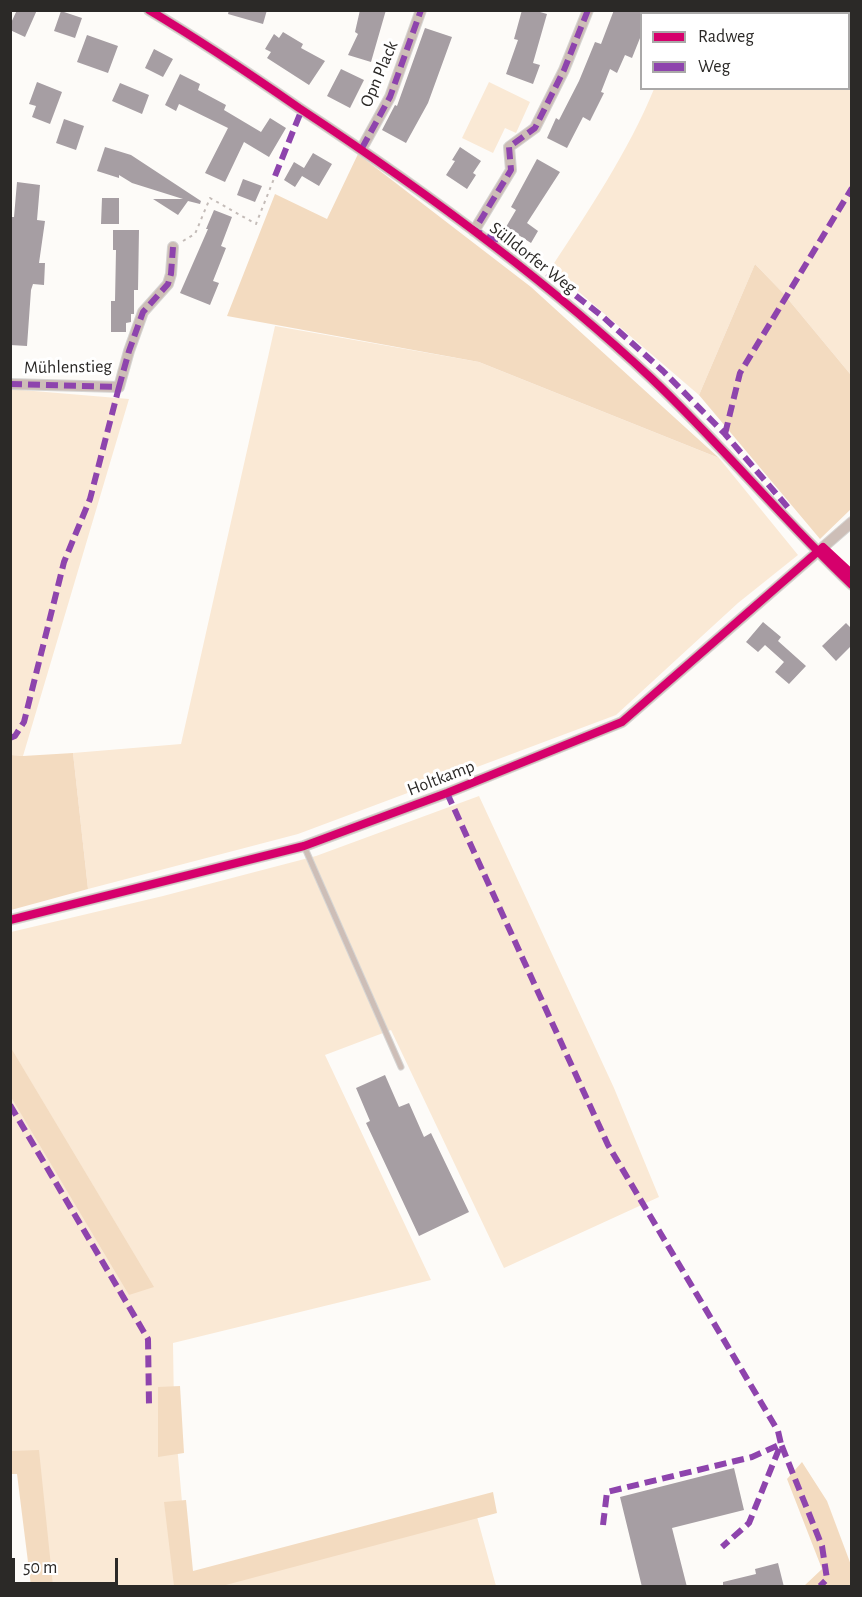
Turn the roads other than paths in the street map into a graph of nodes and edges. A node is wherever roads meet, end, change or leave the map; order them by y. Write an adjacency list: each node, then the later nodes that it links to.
1 (149, 10): 4 (street, Sülldorfer Weg)
2 (421, 10): 4 (street, Opn Plack)
3 (588, 10): 5 (street)
4 (362, 148): 5 (street, Sülldorfer Weg)
5 (474, 231): 9 (street, Sülldorfer Weg)
6 (173, 247): 7 (street, Mühlenstieg)
7 (10, 384)
8 (852, 522): 9 (street, Holtkamp)
9 (817, 552): 10 (street, Sülldorfer Weg); 11 (street, Holtkamp)
10 (852, 585)
11 (304, 846): 12 (street, Holtkamp); 13 (lane)
12 (10, 920)
13 (401, 1067)

